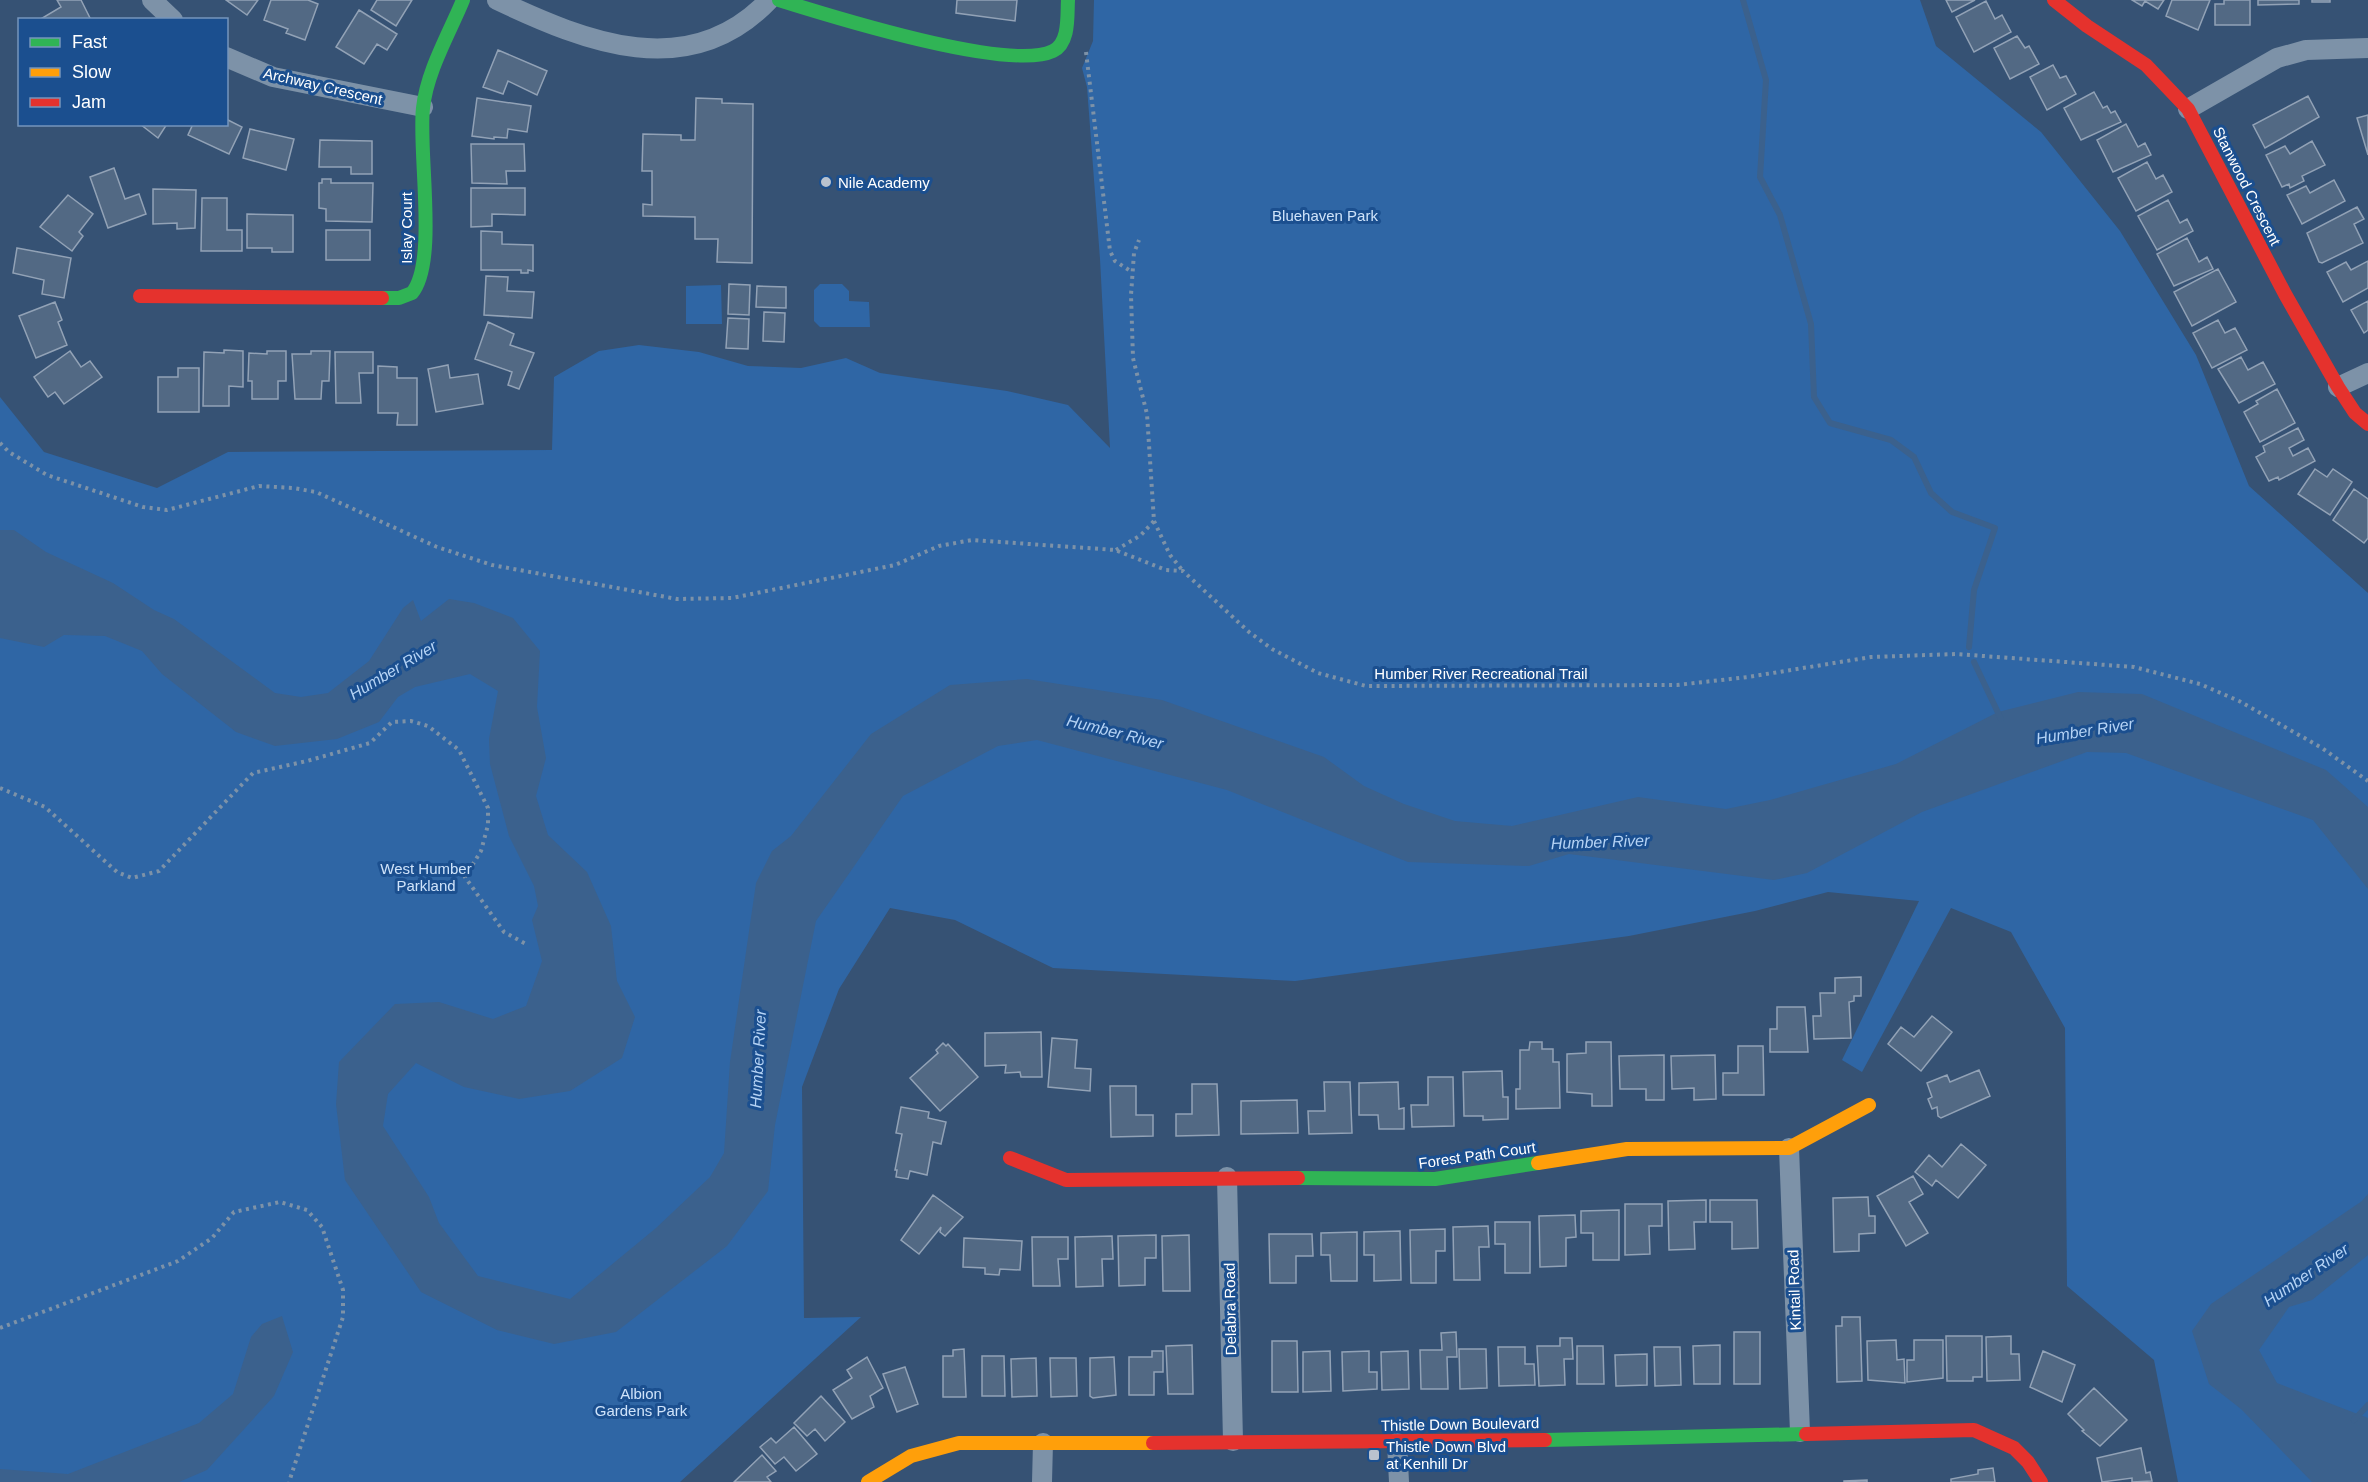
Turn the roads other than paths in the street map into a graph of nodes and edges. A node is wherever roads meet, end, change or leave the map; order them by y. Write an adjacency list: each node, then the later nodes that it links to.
1 (152, 0): 8 (street)
2 (463, 0): 11 (street, Islay Court)
3 (497, 0): 4 (street)
4 (769, 0)
5 (779, 0): 6 (street)
6 (1068, 0)
7 (2054, 0): 12 (street, Stanwood Crescent)
8 (171, 18)
9 (2368, 48): 12 (street)
10 (228, 58): 11 (street, Archway Crescent)
11 (423, 107): 13 (street, Islay Court)
12 (2188, 109): 15 (street, Stanwood Crescent)
13 (140, 296)
14 (2368, 373): 15 (street)
15 (2338, 387): 16 (street, Stanwood Crescent)
16 (2368, 424)
17 (1869, 1105): 18 (street, Forest Path Court)
18 (1790, 1148): 20 (street, Forest Path Court); 21 (street, Kintail Road)
19 (1010, 1158): 20 (street, Forest Path Court)
20 (1227, 1177): 22 (street, Delabra Road)
21 (1800, 1432): 24 (street, Thistle Down Boulevard); 28 (street, Thistle Down Boulevard)
22 (1233, 1441): 23 (street, Thistle Down Boulevard); 24 (street, Thistle Down Boulevard)
23 (1043, 1443): 25 (street, Thistle Down Boulevard); 26 (street)
24 (1397, 1443): 27 (street)
25 (868, 1482)
26 (1042, 1482)
27 (1399, 1482)
28 (2041, 1482)

